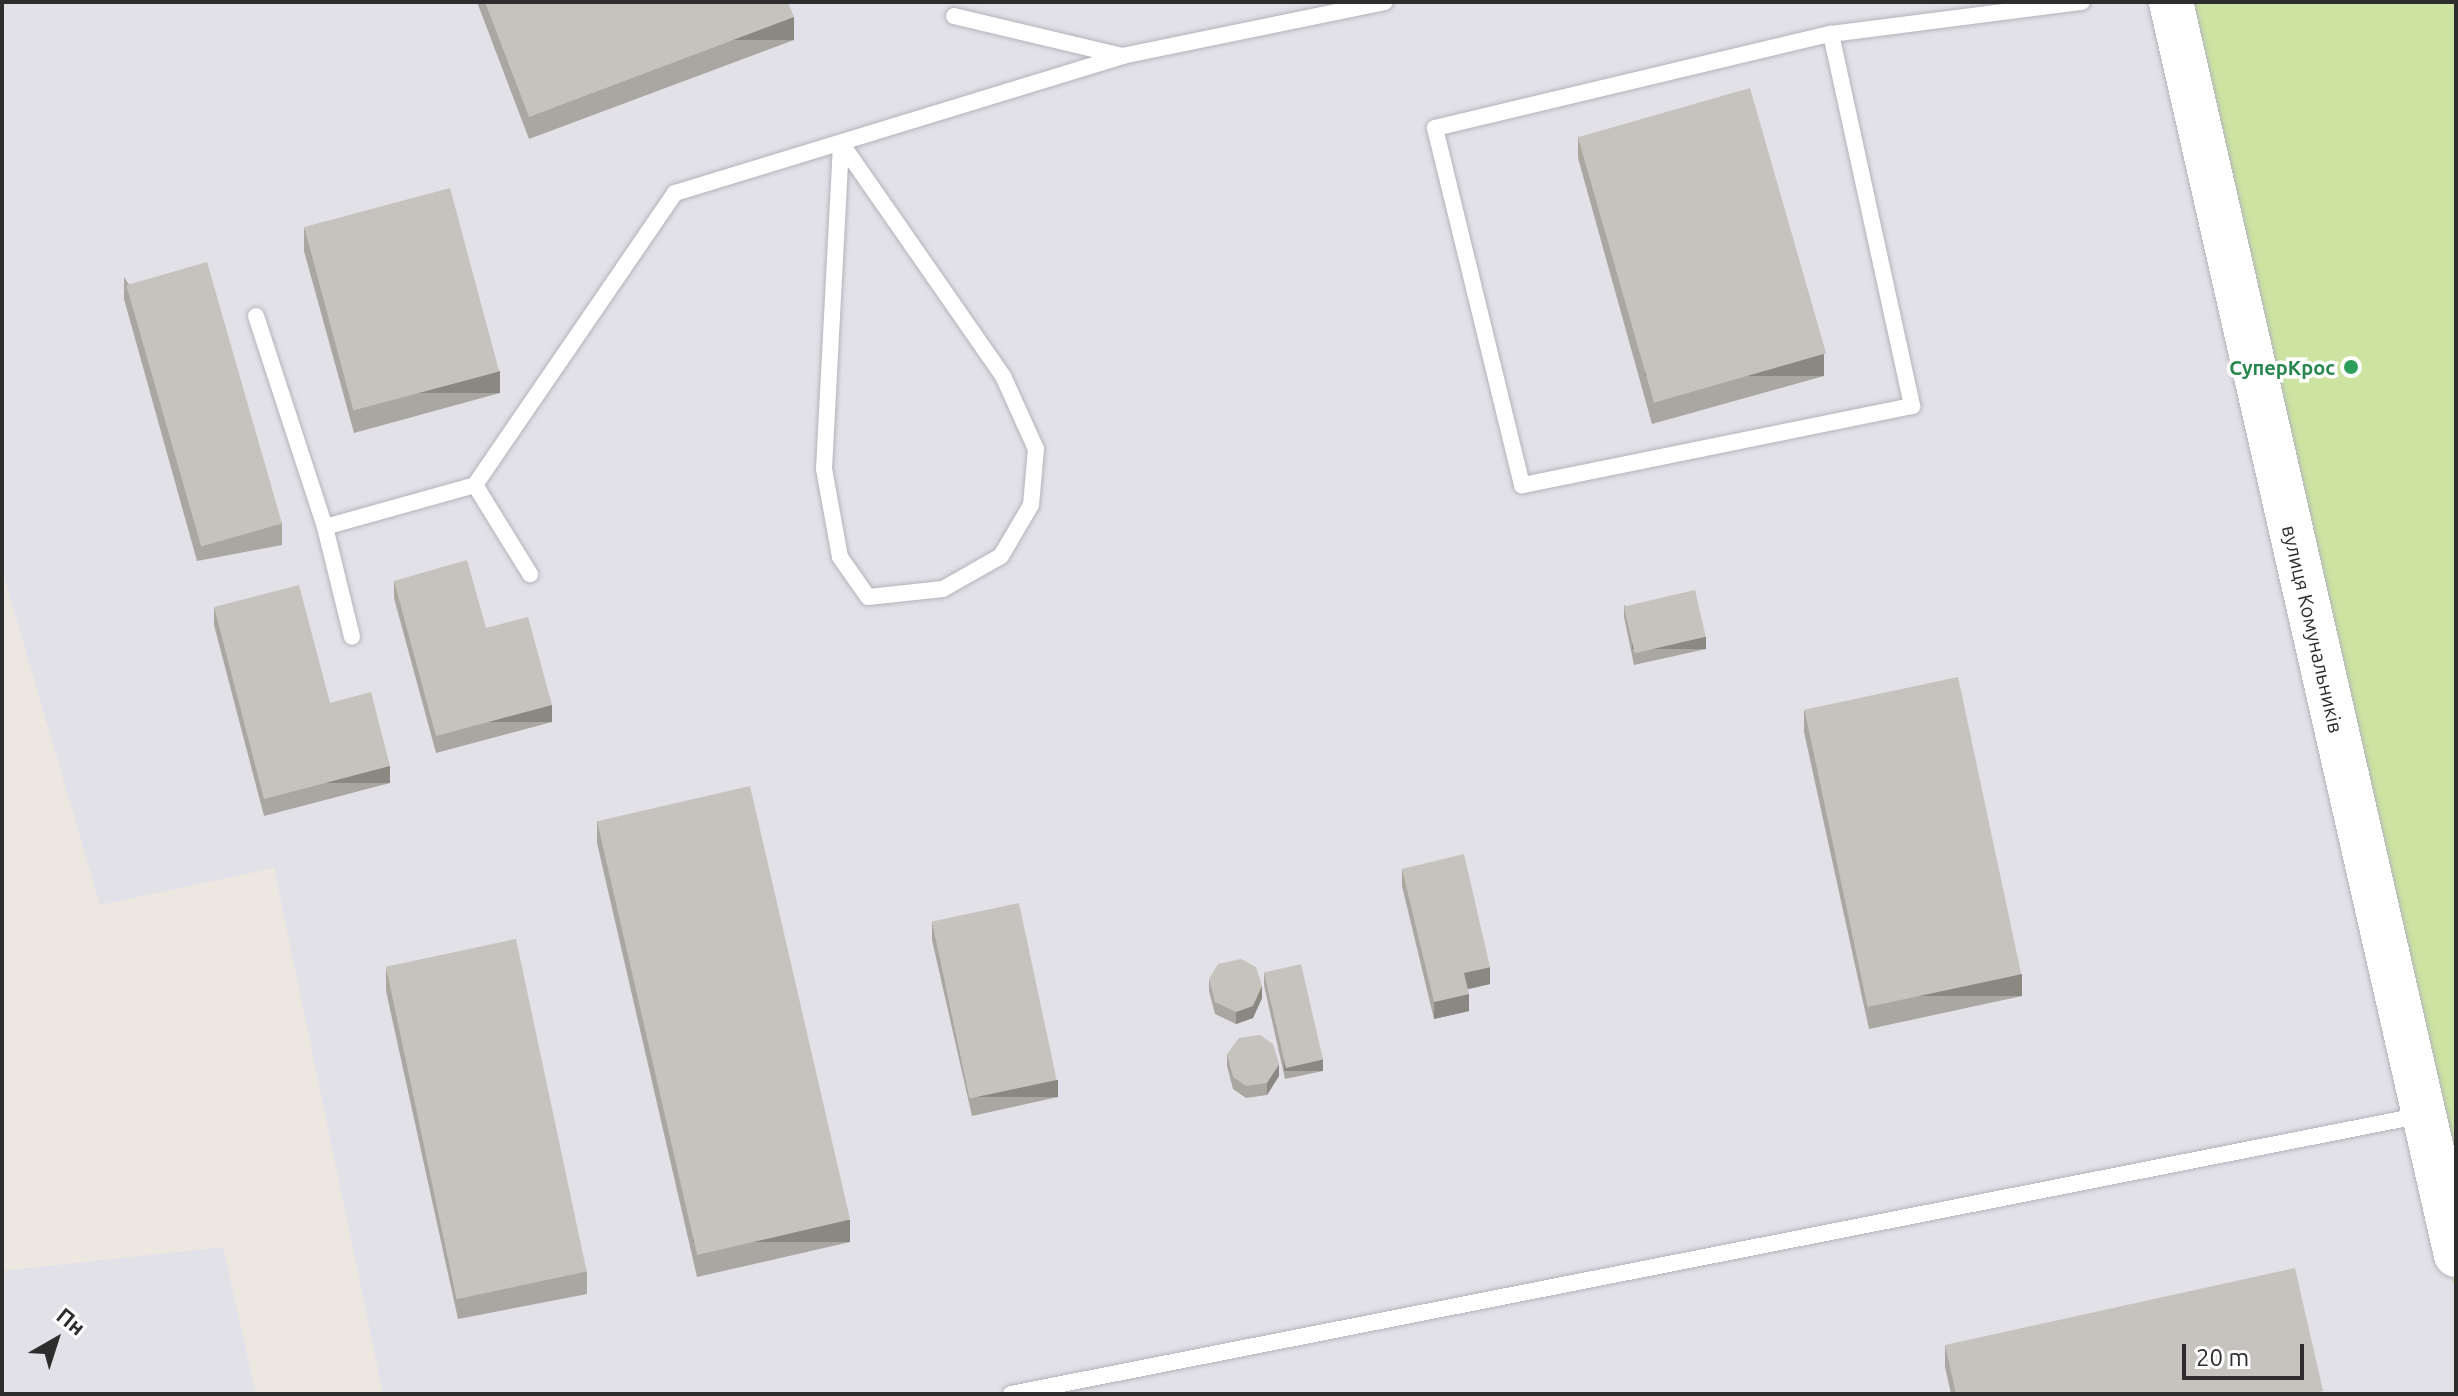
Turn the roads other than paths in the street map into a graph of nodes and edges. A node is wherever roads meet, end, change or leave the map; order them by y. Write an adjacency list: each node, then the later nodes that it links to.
1 (1385, 2): 6 (lane)
2 (2082, 2): 5 (lane)
3 (2171, 2): 13 (street, вулиця Комунальників)
4 (954, 16): 6 (lane)
5 (1831, 34): 5 (lane)
6 (1122, 56): 7 (lane)
7 (841, 143): 7 (lane); 9 (lane)
8 (256, 316): 10 (lane)
9 (475, 485): 10 (lane); 11 (lane)
10 (325, 527): 12 (lane)
11 (530, 574)
12 (352, 637)
13 (2424, 1115): 14 (street, вулиця Комунальників); 15 (lane)
14 (2456, 1255)
15 (1011, 1394)

